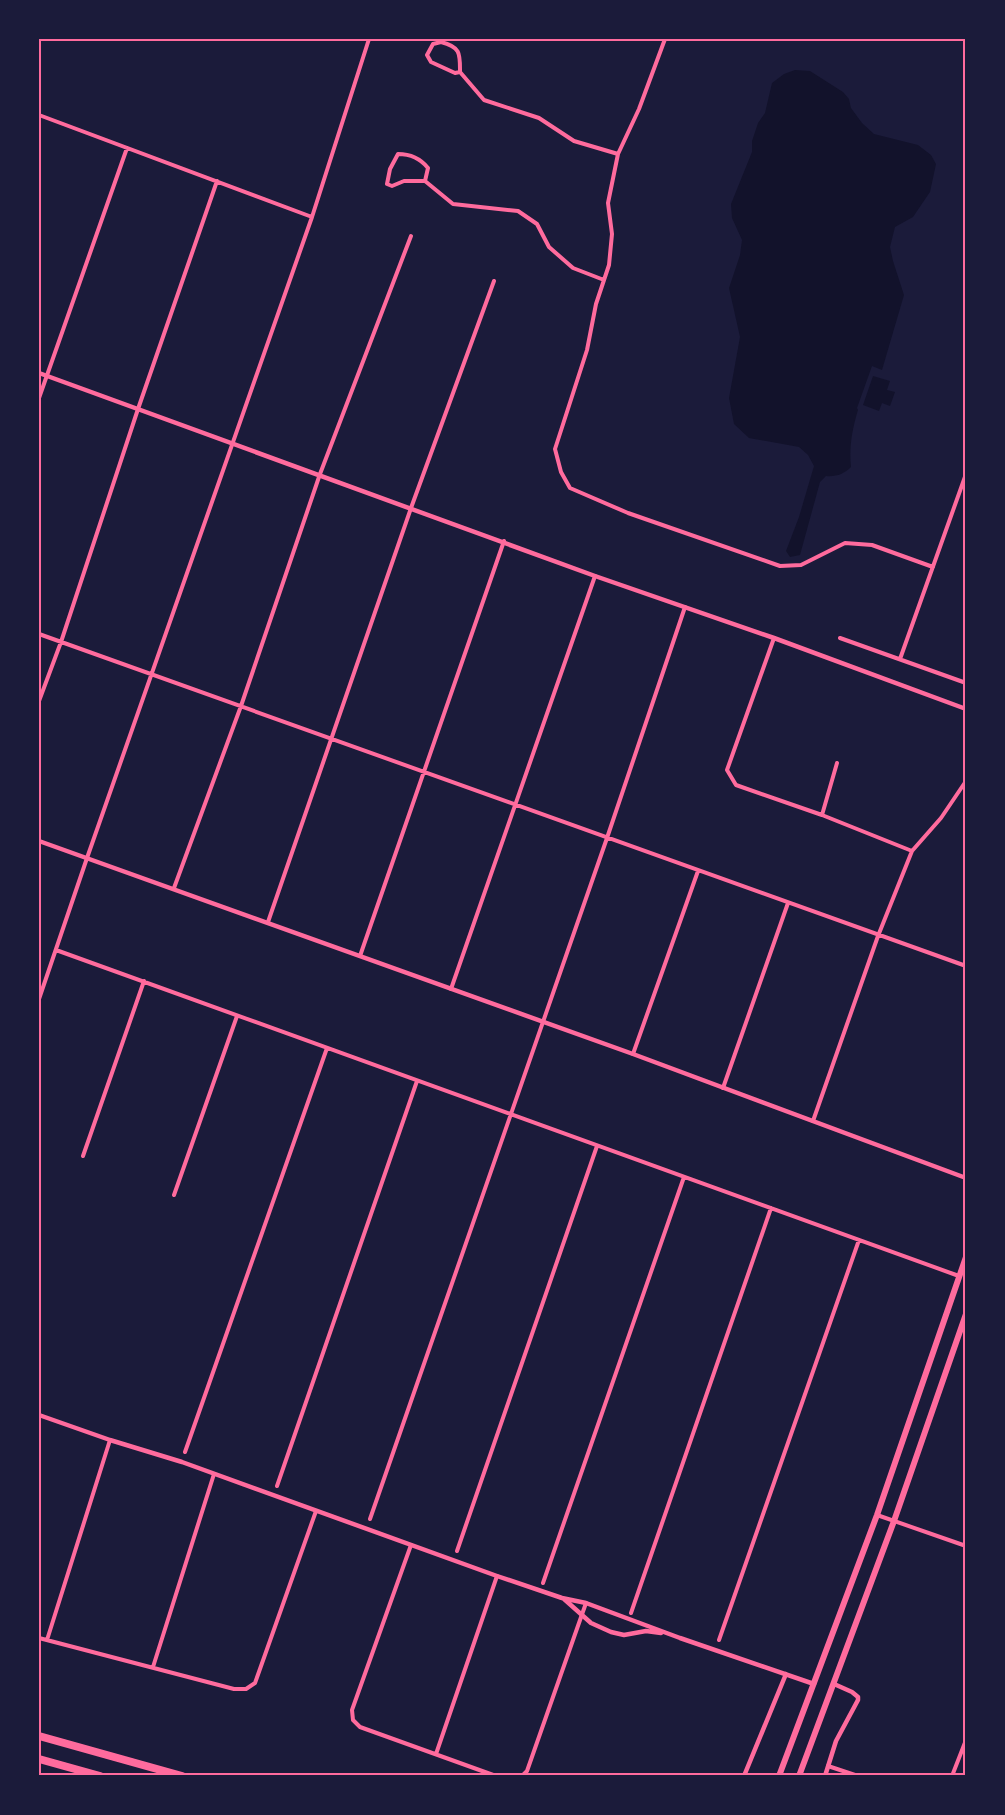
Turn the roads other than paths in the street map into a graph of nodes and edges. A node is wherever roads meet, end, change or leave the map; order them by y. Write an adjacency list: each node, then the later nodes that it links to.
1 (369, 39): 11 (street)
2 (665, 39): 6 (street)
3 (460, 72): 3 (street); 6 (street)
4 (39, 115): 5 (street)
5 (127, 148): 7 (street); 16 (street)
6 (618, 153): 13 (street)
7 (217, 181): 11 (street); 18 (street)
8 (425, 181): 8 (street); 13 (street)
9 (966, 186): 10 (street)
10 (966, 196)
11 (312, 217): 19 (street)
12 (411, 236): 20 (street)
13 (604, 279): 24 (street)
14 (494, 281): 22 (street)
15 (39, 373): 16 (street)
16 (46, 376): 17 (street); 18 (street)
17 (39, 398)
18 (138, 409): 19 (street); 30 (street)
19 (232, 444): 20 (street); 32 (street)
20 (320, 474): 22 (street); 35 (street)
21 (966, 474): 24 (street)
22 (411, 508): 23 (street); 37 (street)
23 (504, 541): 25 (street); 39 (street)
24 (933, 567): 31 (street)
25 (595, 576): 26 (street); 41 (street)
26 (685, 607): 28 (street); 43 (street)
27 (39, 634): 30 (street)
28 (774, 638): 36 (street); 42 (street)
29 (840, 638): 31 (street)
30 (61, 642): 32 (street); 34 (street)
31 (900, 659): 33 (street)
32 (153, 674): 35 (street); 46 (street)
33 (966, 683)
34 (39, 701)
35 (241, 706): 37 (street); 48 (street)
36 (966, 709)
37 (331, 738): 39 (street); 50 (street)
38 (837, 763): 42 (street)
39 (424, 772): 41 (street); 53 (street)
40 (966, 781): 45 (street)
41 (516, 805): 43 (street); 56 (street)
42 (822, 815): 45 (street)
43 (607, 838): 47 (street); 59 (street)
44 (39, 841): 46 (street)
45 (912, 850): 51 (street)
46 (87, 858): 48 (street); 52 (street)
47 (698, 871): 49 (street); 61 (street)
48 (174, 888): 50 (street)
49 (788, 903): 51 (street); 63 (street)
50 (268, 922): 53 (street)
51 (878, 936): 54 (street); 65 (street)
52 (56, 950): 55 (street); 57 (street)
53 (360, 956): 56 (street)
54 (966, 966)
55 (144, 981): 58 (street); 67 (street)
56 (451, 989): 59 (street)
57 (39, 999)
58 (237, 1016): 60 (street); 70 (street)
59 (542, 1022): 61 (street); 64 (street)
60 (327, 1048): 62 (street); 78 (street)
61 (633, 1054): 63 (street)
62 (417, 1081): 64 (street); 80 (street)
63 (723, 1088): 65 (street)
64 (510, 1114): 66 (street); 83 (street)
65 (813, 1121): 69 (street)
66 (597, 1146): 68 (street); 87 (street)
67 (83, 1156)
68 (684, 1177): 71 (street); 89 (street)
69 (966, 1178)
70 (174, 1195)
71 (771, 1208): 72 (street); 92 (street)
72 (859, 1240): 74 (street); 97 (street)
73 (966, 1257): 74 (main road)
74 (959, 1276): 82 (main road)
75 (966, 1314): 84 (main road)
76 (39, 1415): 77 (street)
77 (110, 1440): 79 (street); 96 (street)
78 (185, 1452)
79 (214, 1474): 81 (street); 98 (street)
80 (277, 1486)
81 (316, 1511): 85 (street); 98 (street)
82 (876, 1515): 84 (street); 100 (main road)
83 (370, 1519)
84 (894, 1521): 86 (street); 101 (main road)
85 (412, 1544): 88 (street); 104 (street)
86 (966, 1545)
87 (457, 1551)
88 (497, 1576): 90 (street); 104 (street)
89 (543, 1583)
90 (562, 1598): 91 (street); 93 (street)
91 (586, 1604): 93 (street); 94 (street)
92 (631, 1613)
93 (583, 1614): 94 (street); 110 (street)
94 (673, 1635): 99 (street)
95 (39, 1638): 96 (street)
96 (46, 1640): 98 (street)
97 (719, 1640)
98 (153, 1667)
99 (786, 1674): 100 (street); 111 (street)
100 (814, 1684): 112 (main road)
101 (834, 1684): 106 (street); 113 (main road)
102 (39, 1736): 108 (highway)
103 (966, 1740): 116 (street)
104 (436, 1754): 109 (street)
105 (39, 1759): 107 (highway)
106 (828, 1765): 114 (street); 115 (street)
107 (100, 1776)
108 (182, 1776)
109 (496, 1776)
110 (522, 1776)
111 (744, 1776)
112 (779, 1776)
113 (800, 1776)
114 (825, 1776)
115 (858, 1776)
116 (952, 1776)

